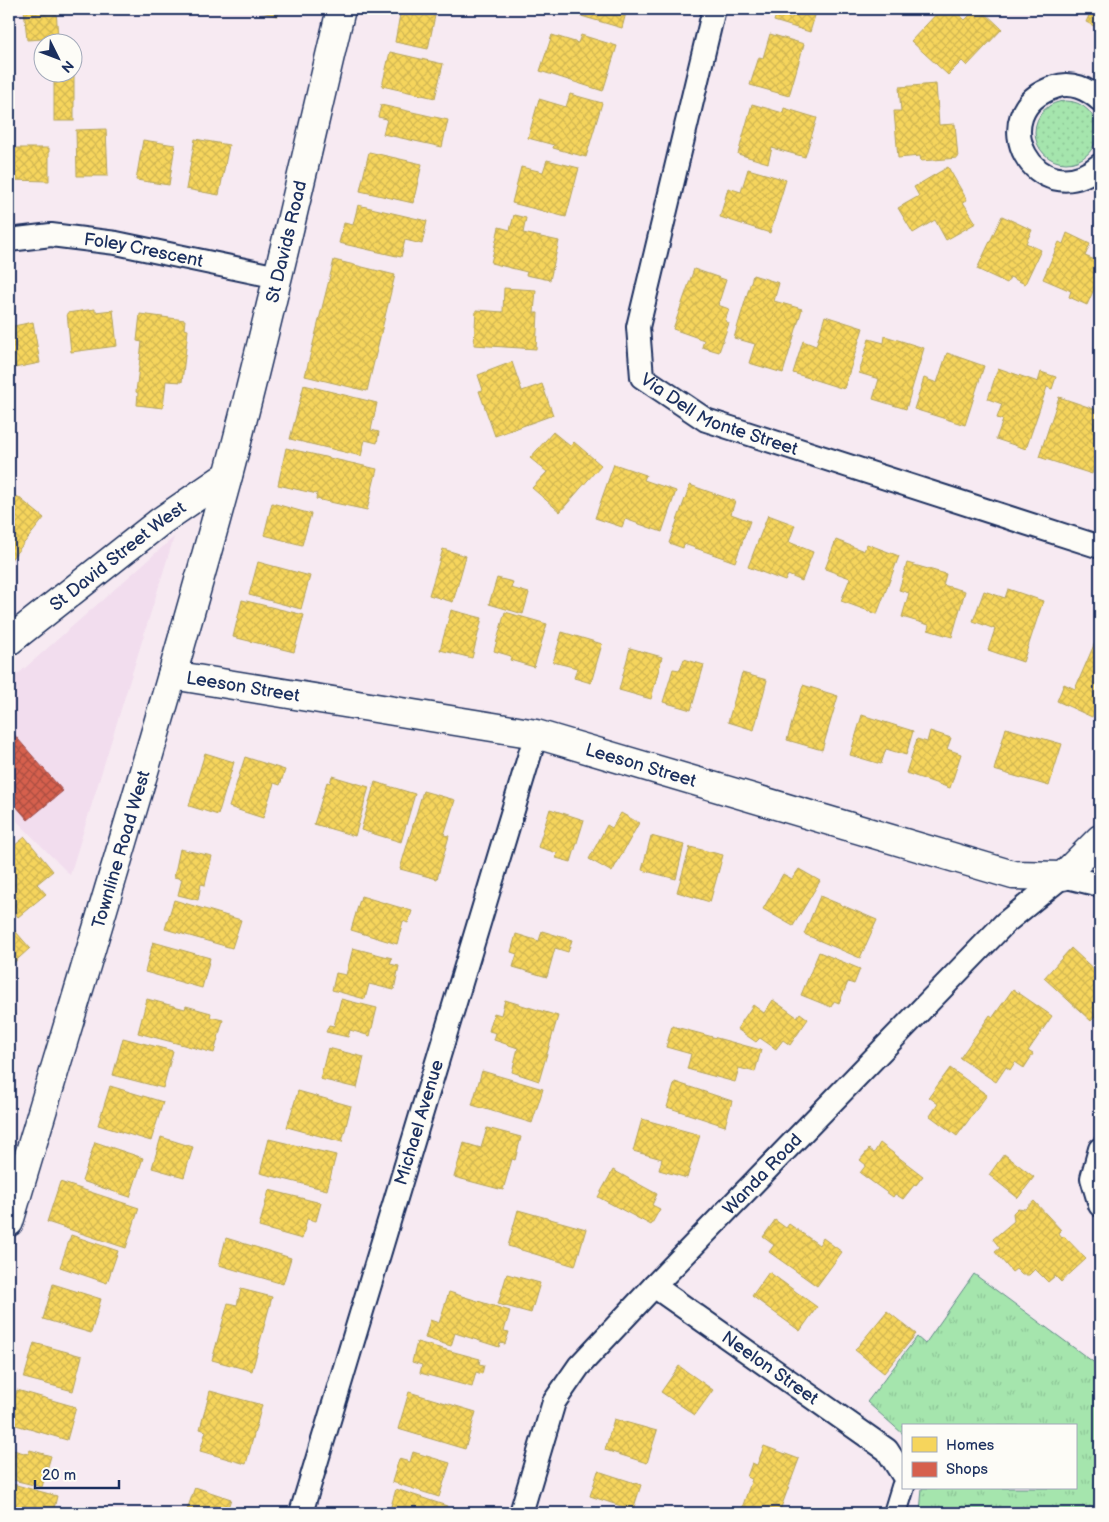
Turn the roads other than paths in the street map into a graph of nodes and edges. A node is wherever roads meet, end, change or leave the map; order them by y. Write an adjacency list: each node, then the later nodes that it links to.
1 (341, 9): 6 (street, St Davids Road)
2 (714, 9): 8 (street, Via Dell Monte Street)
3 (1100, 100): 4 (street)
4 (1100, 165)
5 (9, 240): 6 (street, Foley Crescent)
6 (278, 277): 7 (street, St Davids Road)
7 (228, 474): 9 (street, St David Street West); 10 (street, Townline Road West)
8 (1100, 547)
9 (9, 640)
10 (172, 675): 11 (street, Leeson Street); 17 (street, Townline Road West)
11 (536, 734): 13 (street, Leeson Street); 21 (street, Michael Avenue)
12 (1100, 839): 13 (street)
13 (1063, 876): 14 (street, Leeson Street); 18 (street, Wanda Road)
14 (1100, 885)
15 (1100, 1149): 16 (street)
16 (1100, 1205)
17 (9, 1222)
18 (654, 1286): 19 (street, Neelon Street); 22 (street, Wanda Road)
19 (902, 1473)
20 (902, 1490): 23 (street)
21 (301, 1513)
22 (521, 1513)
23 (895, 1513)

